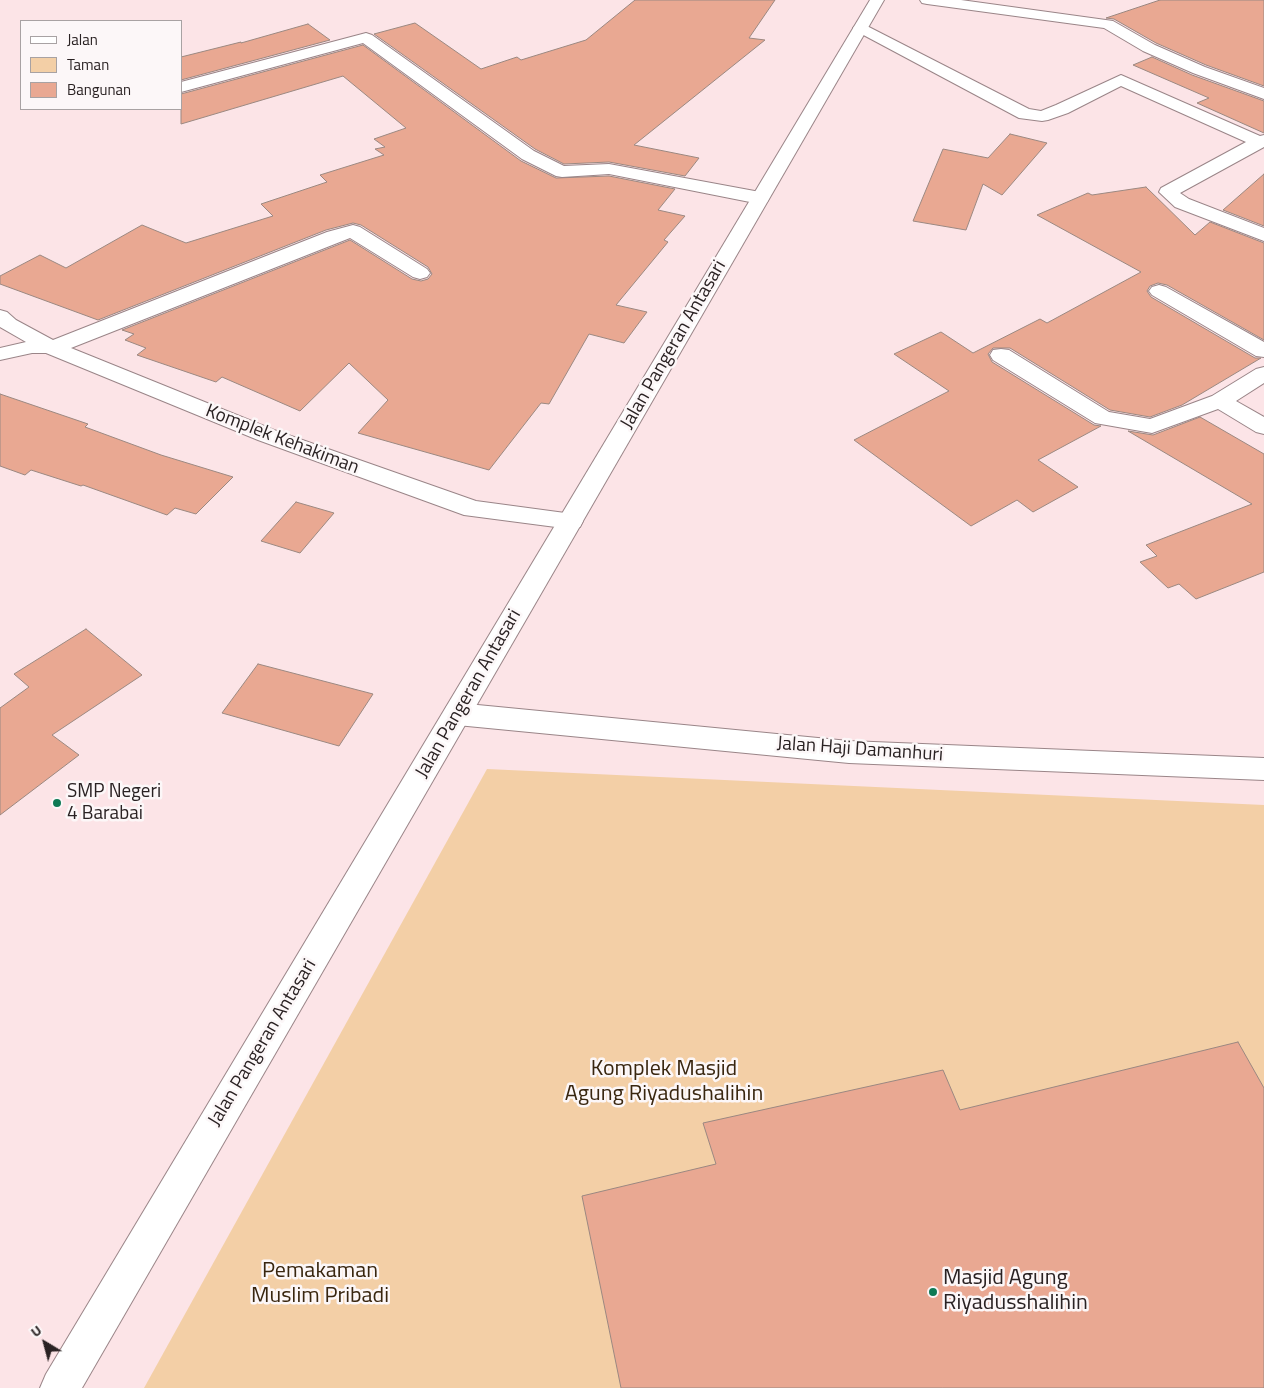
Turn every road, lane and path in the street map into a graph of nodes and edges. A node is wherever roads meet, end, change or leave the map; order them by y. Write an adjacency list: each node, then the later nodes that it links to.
1 (877, 0): 3 (street, Jalan Pangeran Antasari)
2 (928, 0): 5 (street)
3 (861, 28): 6 (street); 7 (street, Jalan Pangeran Antasari)
4 (182, 88): 7 (street)
5 (1264, 94)
6 (1262, 141): 8 (street)
7 (760, 198): 19 (street, Jalan Pangeran Antasari)
8 (1264, 235)
9 (420, 273): 12 (street)
10 (1159, 291): 13 (street)
11 (0, 316): 12 (street)
12 (52, 348): 14 (street, Komplek Kehakiman); 19 (street, Komplek Kehakiman)
13 (1264, 350)
14 (0, 354)
15 (1001, 355): 17 (street)
16 (1264, 374): 17 (street)
17 (1220, 401): 18 (street)
18 (1264, 427)
19 (571, 521): 20 (street, Jalan Pangeran Antasari)
20 (457, 714): 21 (street, Jalan Haji Damanhuri); 22 (street, Jalan Pangeran Antasari)
21 (1264, 769)
22 (60, 1388)

